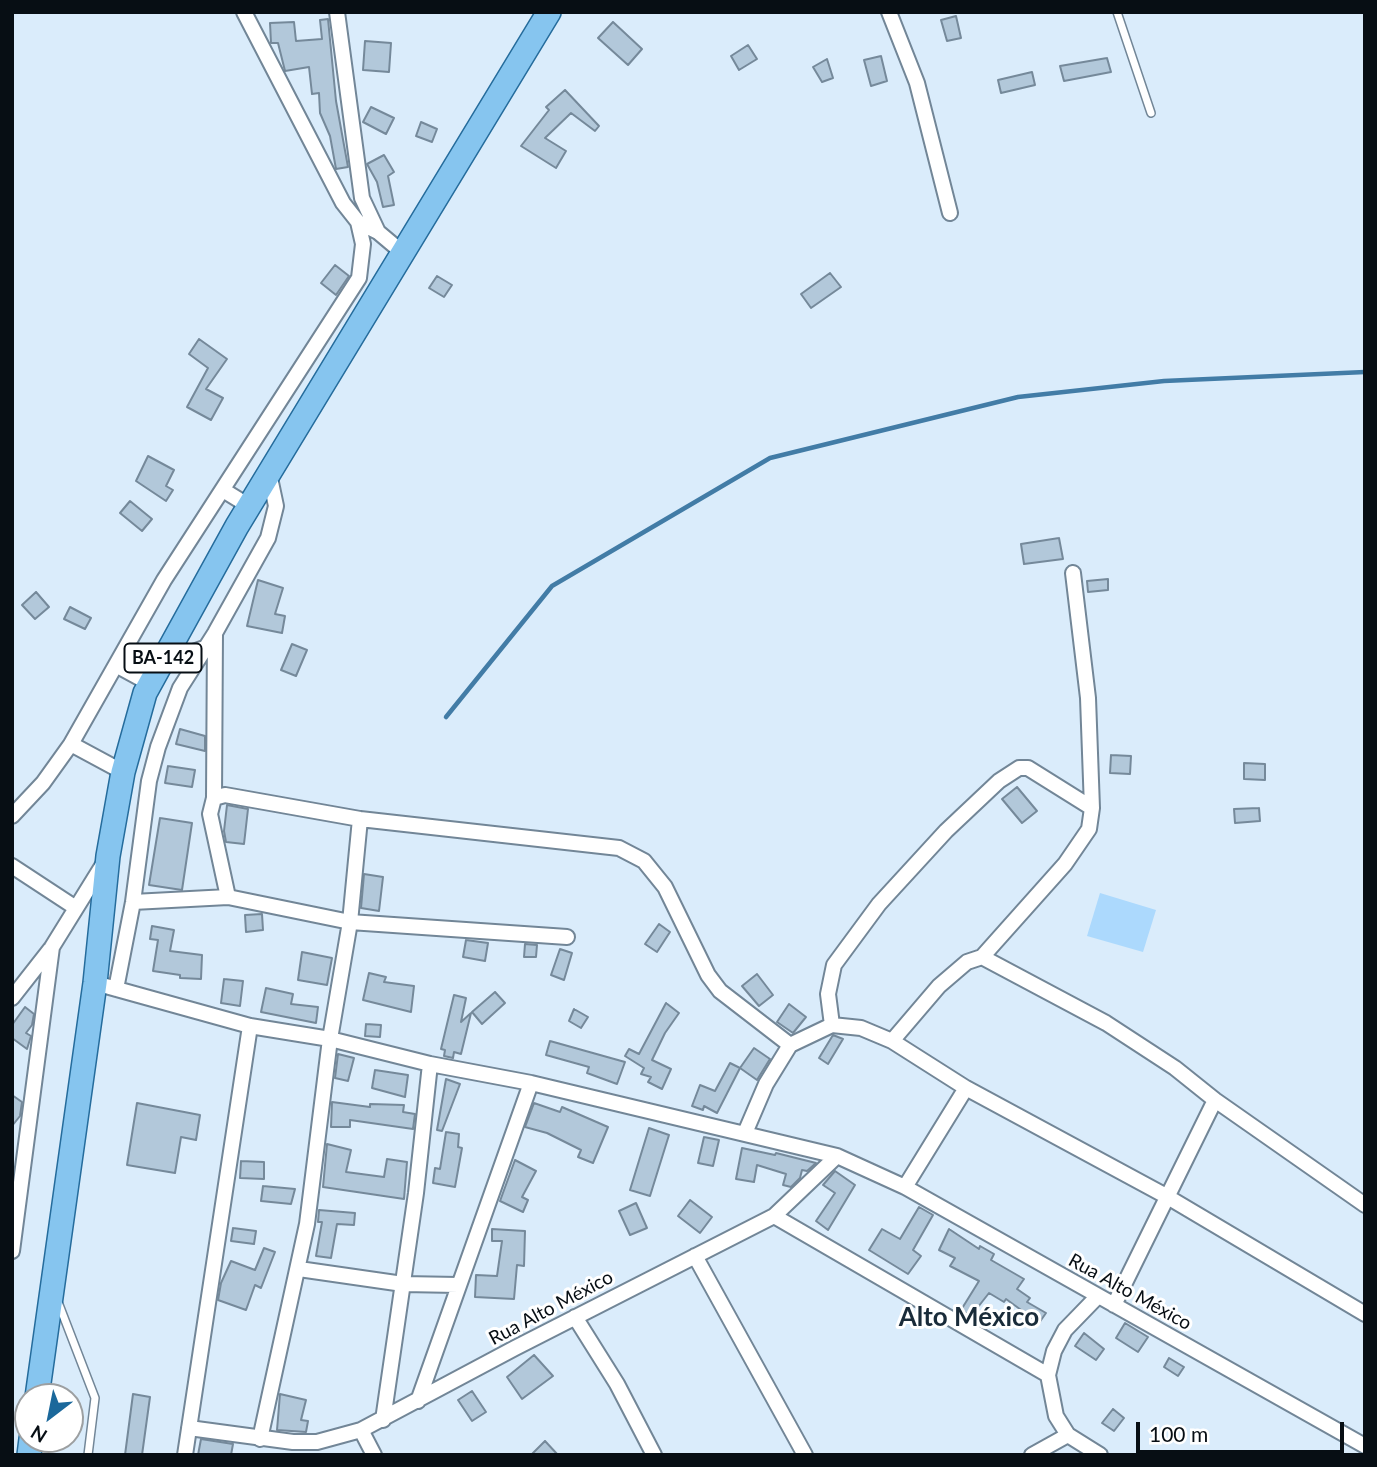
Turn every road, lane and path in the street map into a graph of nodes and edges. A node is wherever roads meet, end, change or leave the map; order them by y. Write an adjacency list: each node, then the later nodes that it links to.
1 (244, 12): 8 (street)
2 (337, 12): 9 (street)
3 (548, 12): 10 (main road, BA-142)
4 (889, 12): 7 (street)
5 (1117, 12): 6 (lane)
6 (1151, 113)
7 (950, 213)
8 (358, 222): 9 (street); 11 (street)
9 (378, 232): 10 (street)
10 (402, 253): 12 (main road, BA-142)
11 (277, 406): 12 (street); 14 (street)
12 (299, 423): 13 (main road, BA-142)
13 (269, 472): 15 (main road, BA-142); 17 (street)
14 (223, 490): 15 (street); 19 (street)
15 (249, 506): 20 (main road, BA-142)
16 (1073, 573): 24 (street)
17 (215, 634): 18 (street); 23 (street)
18 (207, 647): 20 (street); 30 (street)
19 (116, 664): 20 (street); 21 (street)
20 (155, 674): 22 (main road, BA-142)
21 (71, 744): 22 (street); 25 (street)
22 (123, 772): 27 (main road, BA-142)
23 (214, 798): 26 (street); 29 (street)
24 (1092, 808): 35 (street); 38 (street)
25 (12, 816)
26 (360, 819): 32 (street); 42 (street)
27 (108, 856): 31 (street); 36 (main road, BA-142)
28 (12, 866): 31 (street)
29 (228, 897): 30 (street); 32 (street)
30 (133, 902): 36 (street)
31 (76, 908): 34 (street)
32 (350, 922): 33 (street); 40 (street)
33 (567, 937)
34 (52, 947): 37 (street); 50 (street)
35 (982, 957): 41 (street); 46 (street)
36 (106, 986): 39 (street, Rua Alto México); 59 (main road, BA-142)
37 (12, 998)
38 (832, 1025): 41 (street); 42 (street)
39 (250, 1026): 40 (street, Rua Alto México); 68 (street)
40 (330, 1039): 43 (street, Rua Alto México); 56 (street)
41 (892, 1041): 45 (street)
42 (790, 1045): 47 (street)
43 (430, 1064): 44 (street, Rua Alto México); 57 (street)
44 (531, 1083): 47 (street, Rua Alto México); 58 (street)
45 (966, 1088): 49 (street); 51 (street)
46 (1215, 1100): 51 (street); 52 (street)
47 (744, 1133): 48 (street, Rua Alto México)
48 (837, 1156): 49 (street, Rua Alto México); 53 (street, Rua Alto México)
49 (905, 1187): 60 (street, Rua Alto México)
50 (17, 1194): 54 (street)
51 (1166, 1196): 61 (street); 62 (street)
52 (1365, 1205)
53 (774, 1216): 55 (street, Rua Alto México); 64 (street)
54 (12, 1249)
55 (695, 1256): 63 (street, Rua Alto México); 77 (street)
56 (299, 1269): 57 (street); 71 (street)
57 (402, 1284): 58 (street); 67 (street)
58 (458, 1285): 66 (street)
59 (53, 1290): 65 (main road, BA-142); 73 (lane)
60 (1098, 1296): 61 (street, Rua Alto México); 64 (street)
61 (1114, 1305): 72 (street, Rua Alto México)
62 (1365, 1314)
63 (575, 1317): 66 (street, Rua Alto México); 76 (street)
64 (1048, 1375): 70 (street)
65 (39, 1383)
66 (418, 1401): 67 (street, Rua Alto México)
67 (383, 1420): 69 (street, Rua Alto México)
68 (189, 1428): 71 (street, Rua Alto México); 74 (street)
69 (361, 1430): 71 (street, Rua Alto México); 75 (street)
70 (1068, 1435): 78 (street); 79 (street)
71 (260, 1439)
72 (1365, 1446)
73 (88, 1455)
74 (186, 1455)
75 (374, 1455)
76 (654, 1455)
77 (805, 1455)
78 (1032, 1455)
79 (1100, 1455)

